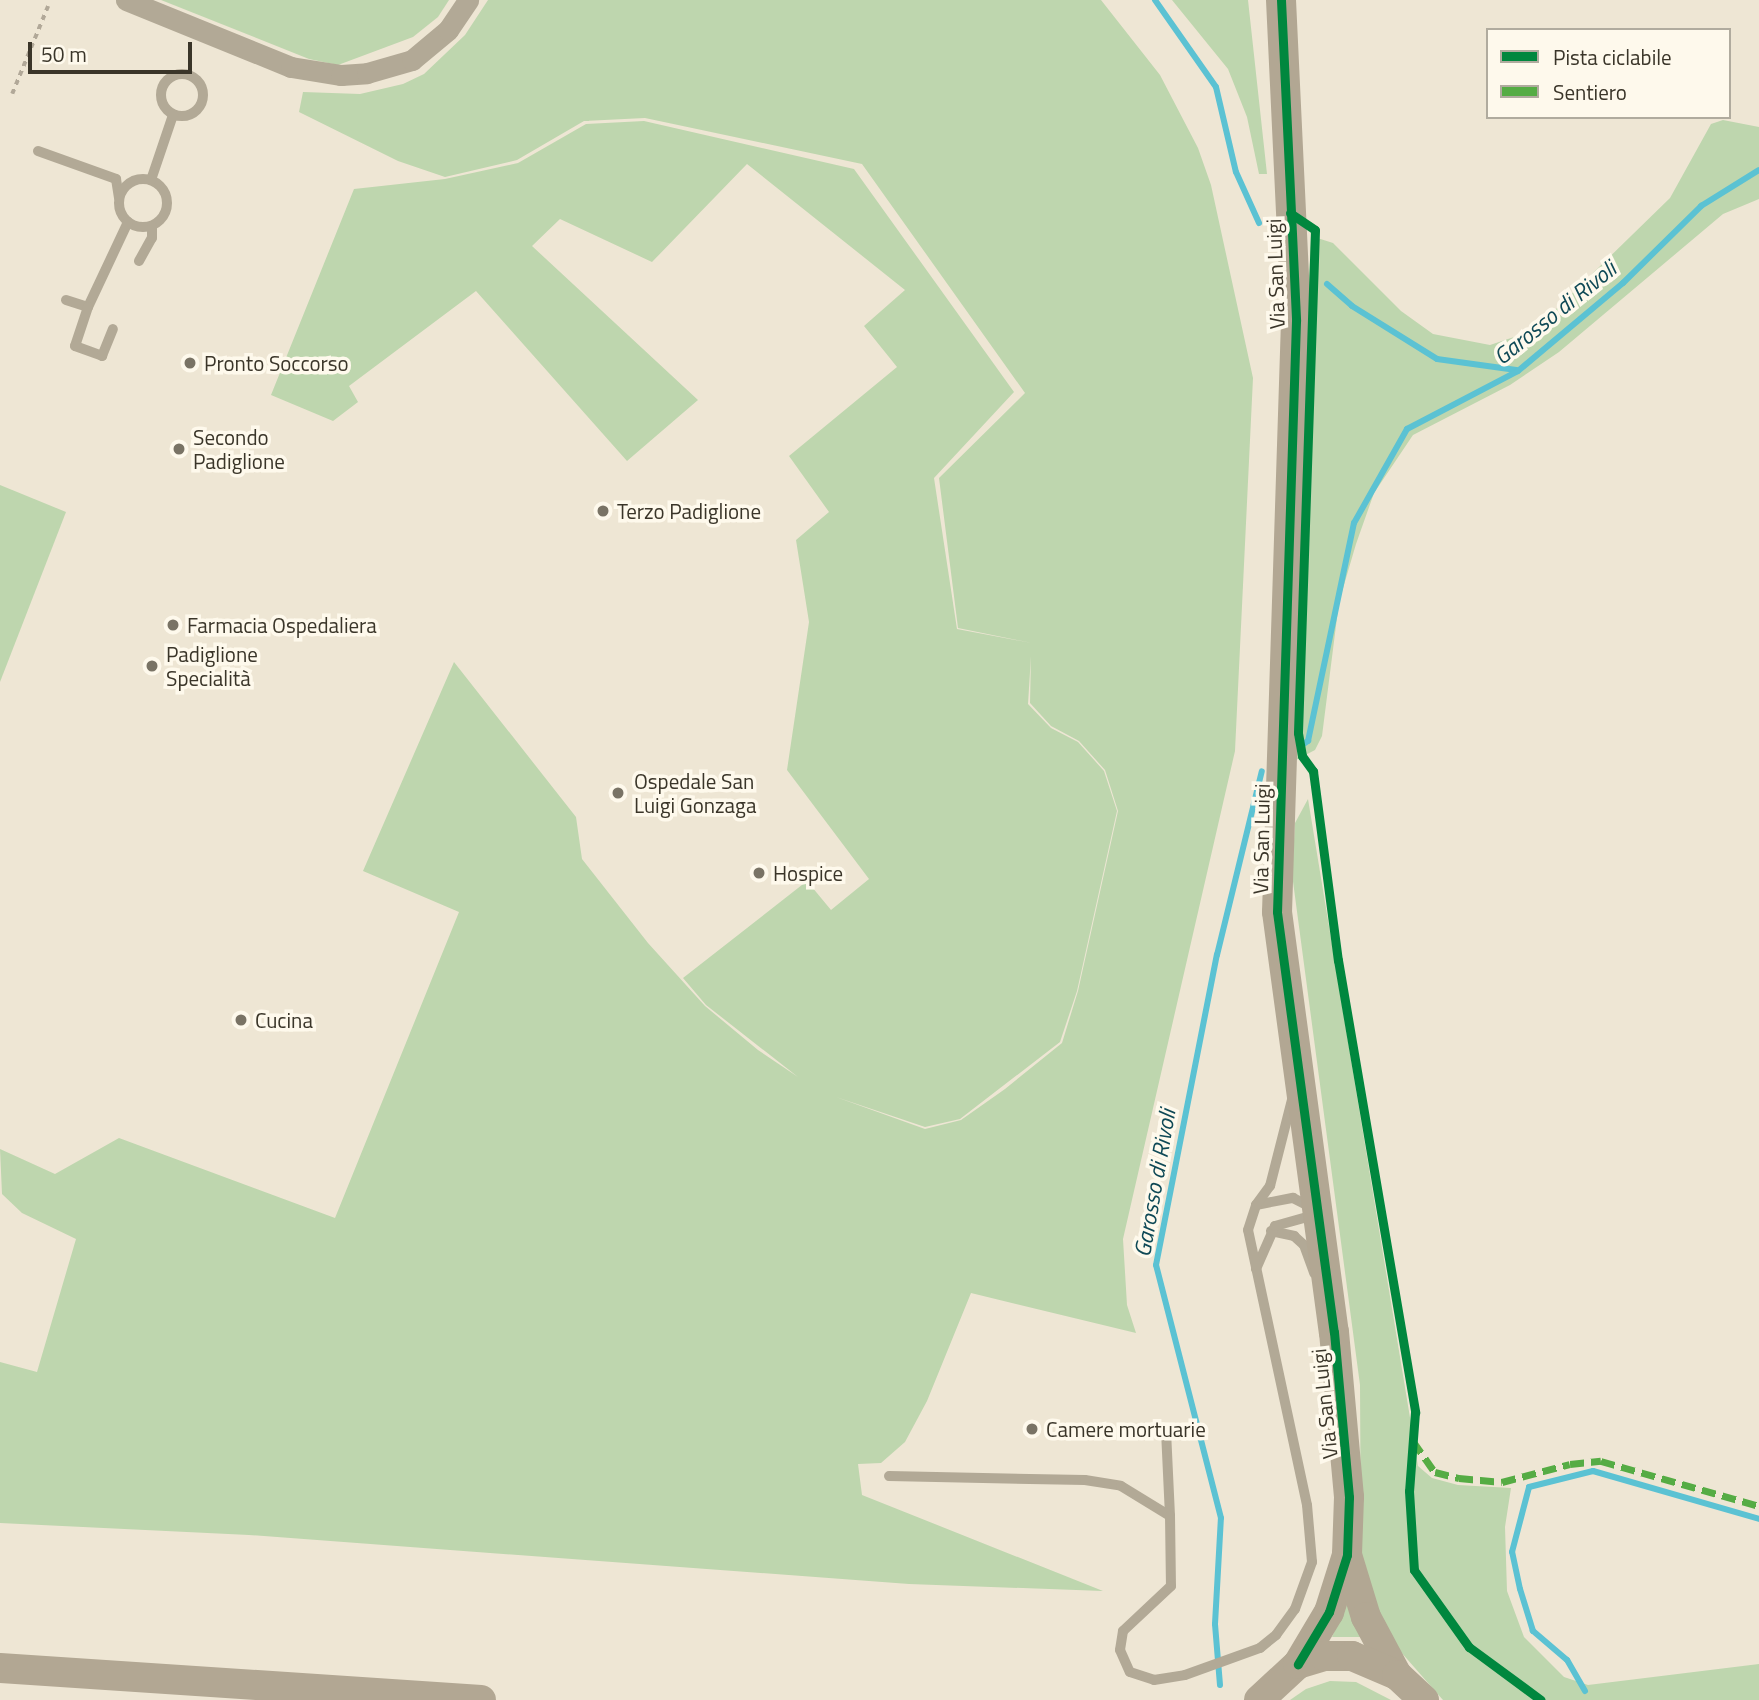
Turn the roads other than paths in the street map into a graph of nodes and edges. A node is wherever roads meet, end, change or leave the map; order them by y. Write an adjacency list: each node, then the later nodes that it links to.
1 (126, 0): 2 (street)
2 (468, 0)
3 (1281, 0): 14 (street, Via San Luigi)
4 (173, 115): 6 (lane)
5 (38, 151): 7 (lane)
6 (151, 180): 7 (lane); 9 (lane)
7 (119, 199): 8 (lane)
8 (128, 222): 9 (lane); 12 (lane)
9 (152, 226): 10 (lane)
10 (139, 261)
11 (66, 300): 12 (lane)
12 (88, 307): 13 (lane)
13 (113, 328)
14 (1297, 1076): 15 (lane, Via San Luigi); 16 (street, Via San Luigi)
15 (1255, 1205): 16 (lane); 18 (lane, Via San Luigi)
16 (1318, 1214): 17 (lane); 20 (street, Via San Luigi)
17 (1271, 1231): 18 (lane); 20 (lane, Via San Luigi)
18 (1256, 1269): 22 (lane, Via San Luigi)
19 (1166, 1431): 22 (lane)
20 (1347, 1443): 23 (street, Via San Luigi)
21 (889, 1476): 22 (lane)
22 (1170, 1516)
23 (1347, 1555): 24 (street, Via San Luigi); 26 (street, Via San Luigi)
24 (1298, 1664): 26 (street); 27 (street)
25 (0, 1668): 28 (street)
26 (1397, 1675): 29 (street)
27 (1258, 1698)
28 (481, 1700)
29 (1424, 1700)

